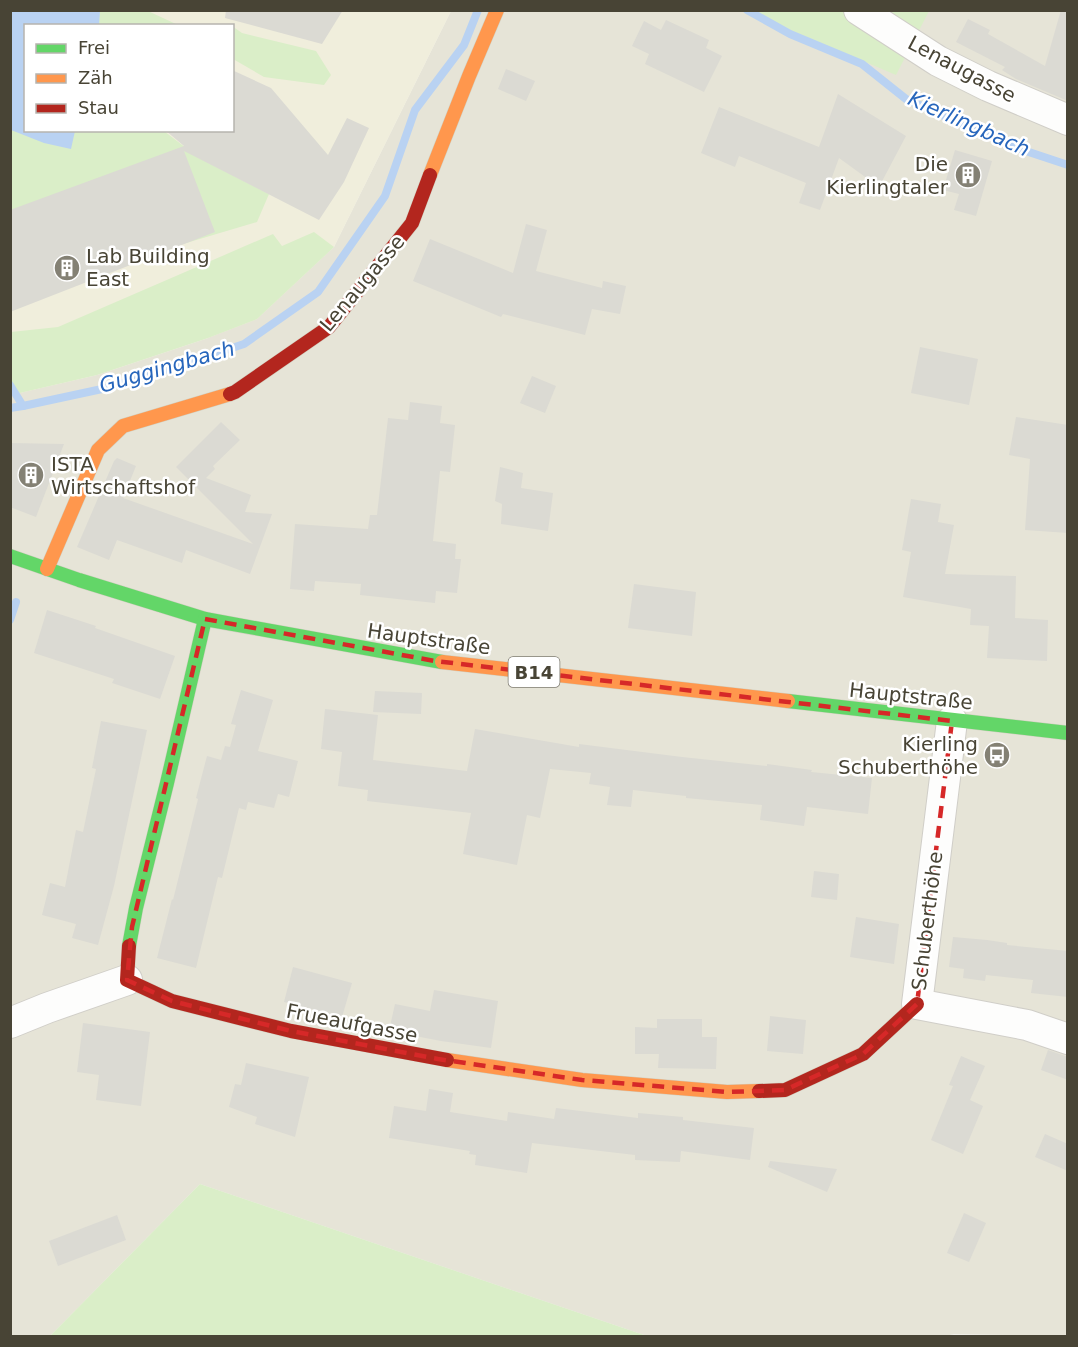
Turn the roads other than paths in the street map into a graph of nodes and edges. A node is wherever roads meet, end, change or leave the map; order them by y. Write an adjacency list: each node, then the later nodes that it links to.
1 (496, 10): 5 (street, Lenaugasse)
2 (859, 10): 3 (street, Lenaugasse)
3 (1068, 120)
4 (10, 556): 5 (street, Hauptstraße / B14)
5 (47, 569): 6 (street, Hauptstraße / B14)
6 (205, 620): 7 (street, Hauptstraße / B14); 9 (street)
7 (952, 721): 8 (street, Hauptstraße / B14); 10 (street, Schuberthöhe)
8 (1068, 734)
9 (127, 980): 10 (street, Frueaufgasse); 11 (street)
10 (917, 1004): 12 (street, Schuberthöhe)
11 (10, 1023)
12 (1068, 1039)

